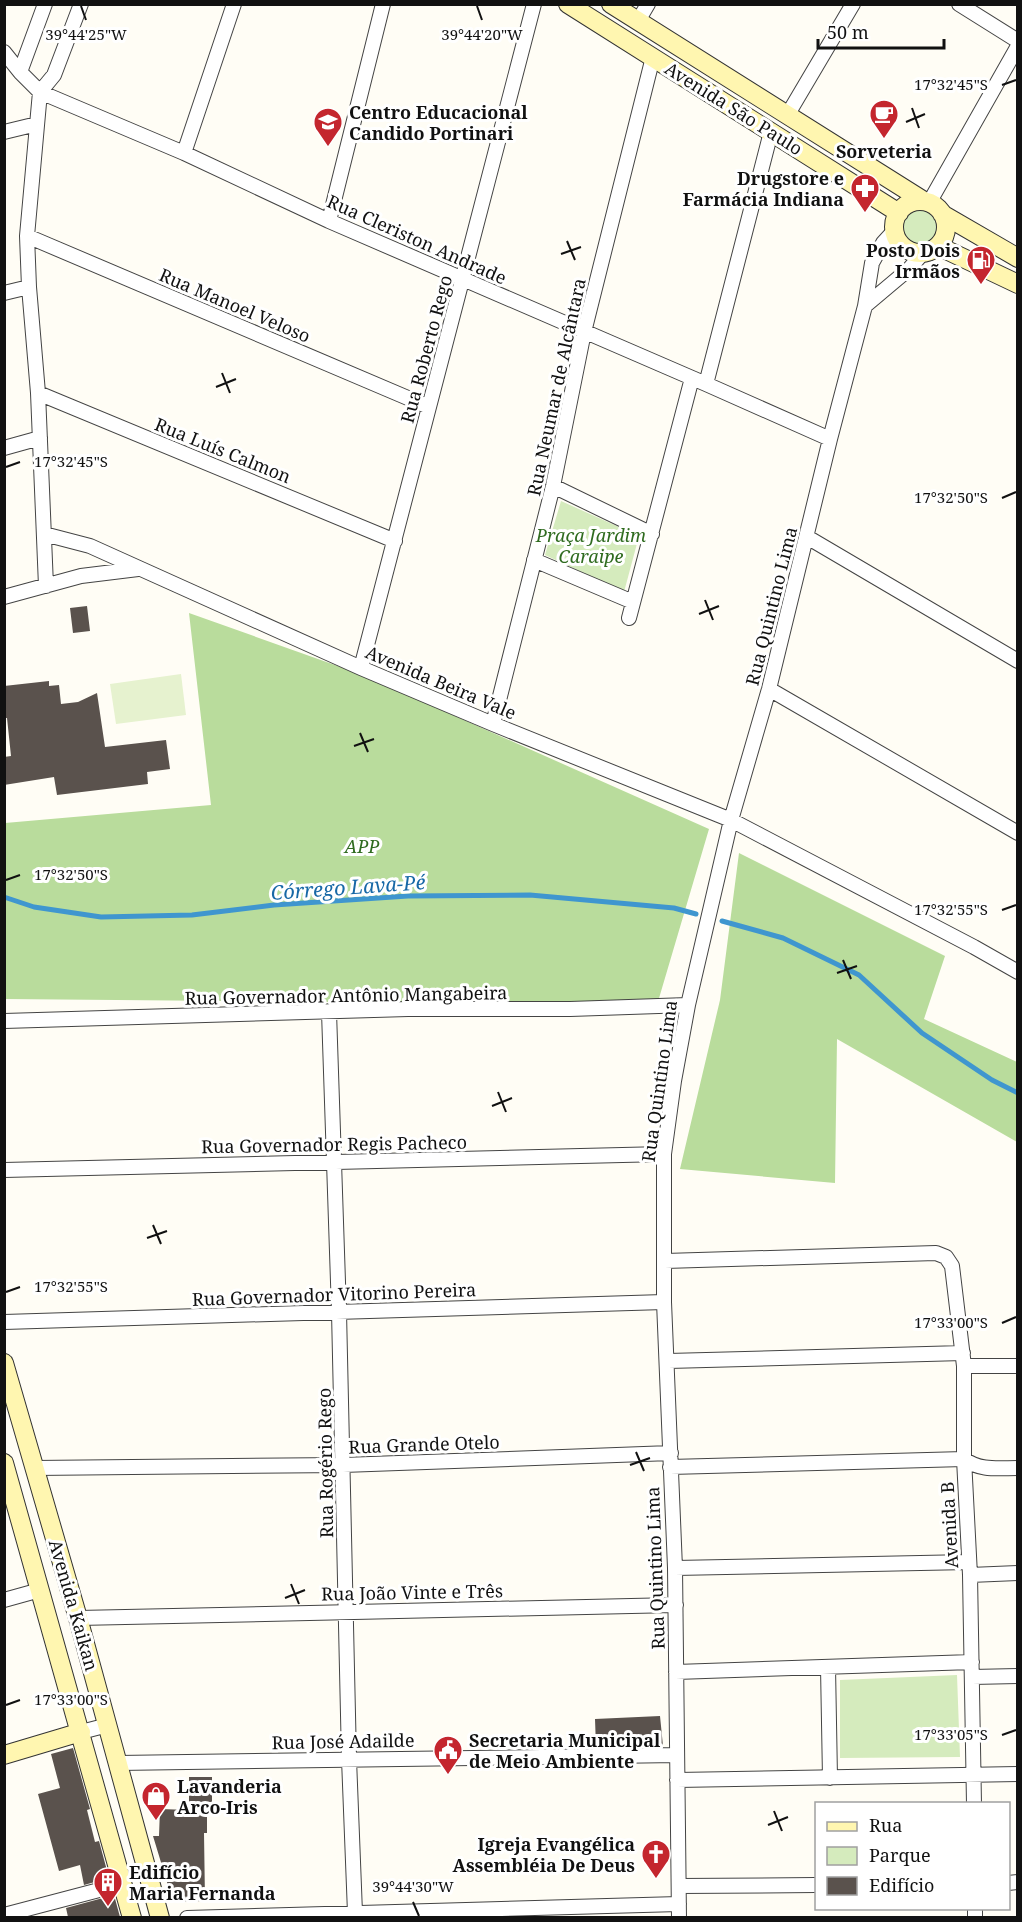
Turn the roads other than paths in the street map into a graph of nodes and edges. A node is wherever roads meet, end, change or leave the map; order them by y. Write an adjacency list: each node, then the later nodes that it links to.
1 (45, 4): 15 (street)
2 (81, 4): 16 (street)
3 (234, 4): 21 (street)
4 (383, 4): 24 (street)
5 (534, 4): 29 (street, Rua Roberto Rego)
6 (568, 4): 14 (street, Avenida São Paulo)
7 (611, 4): 11 (street, Avenida São Paulo)
8 (648, 4): 11 (street)
9 (853, 4): 17 (street)
10 (959, 4): 12 (street)
11 (638, 21): 17 (street, Avenida São Paulo)
12 (1017, 43): 22 (street)
13 (4, 52): 15 (street, Rua Cleriston Andrade)
14 (653, 57): 20 (street, Avenida São Paulo); 34 (street, Rua Neumar de Alcântara)
15 (20, 72): 16 (street, Rua Cleriston Andrade)
16 (40, 92): 18 (street); 21 (street, Rua Cleriston Andrade)
17 (788, 114): 22 (street, Avenida São Paulo)
18 (37, 124): 19 (street); 26 (street)
19 (4, 132)
20 (771, 132): 23 (street, Avenida São Paulo); 36 (street)
21 (184, 153): 24 (street, Rua Cleriston Andrade)
22 (932, 206): 23 (street); 27 (street); 28 (street, Avenida São Paulo)
23 (899, 213): 25 (street)
24 (329, 221): 29 (street, Rua Cleriston Andrade)
25 (894, 231): 27 (street); 33 (street, Rua Quintino Lima)
26 (27, 236): 31 (street); 38 (street, Rua Manoel Veloso)
27 (931, 249): 30 (street); 33 (street)
28 (1017, 258)
29 (464, 279): 34 (street, Rua Cleriston Andrade); 38 (street, Rua Roberto Rego)
30 (1017, 284)
31 (29, 286): 32 (street); 37 (street)
32 (4, 293)
33 (865, 306): 40 (street, Rua Quintino Lima)
34 (584, 332): 35 (street, Rua Cleriston Andrade); 42 (street, Rua Neumar de Alcântara)
35 (692, 378): 36 (street, Rua Cleriston Andrade); 44 (street)
36 (706, 384): 40 (street, Rua Cleriston Andrade)
37 (38, 393): 39 (street); 46 (street, Rua Luís Calmon)
38 (429, 407): 46 (street, Rua Roberto Rego)
39 (40, 438): 41 (street); 43 (street)
40 (830, 439): 45 (street, Rua Quintino Lima)
41 (4, 448)
42 (553, 486): 44 (street); 47 (street, Rua Neumar de Alcântara)
43 (44, 534): 48 (street, Avenida Beira Vale); 49 (street)
44 (652, 534): 51 (street)
45 (807, 537): 53 (street); 55 (street, Rua Quintino Lima)
46 (395, 541): 54 (street, Rua Roberto Rego)
47 (534, 560): 51 (street); 56 (street, Rua Neumar de Alcântara)
48 (140, 568): 49 (street); 54 (street, Avenida Beira Vale)
49 (46, 586): 50 (street)
50 (4, 597)
51 (633, 602): 52 (street)
52 (629, 618)
53 (1017, 661)
54 (362, 668): 56 (street, Avenida Beira Vale)
55 (769, 689): 57 (street, Rua Quintino Lima); 58 (street)
56 (493, 724): 57 (street, Avenida Beira Vale)
57 (731, 820): 59 (street, Avenida Beira Vale); 60 (street, Rua Quintino Lima)
58 (1017, 833)
59 (1017, 972)
60 (688, 1005): 61 (street, Rua Governador Antônio Mangabeira); 63 (street, Rua Quintino Lima)
61 (328, 1012): 62 (street, Rua Governador Antônio Mangabeira); 64 (street, Rua Rogério Rego)
62 (4, 1020)
63 (664, 1154): 64 (street, Rua Governador Regis Pacheco); 66 (street, Rua Quintino Lima)
64 (333, 1162): 65 (street, Rua Governador Regis Pacheco); 68 (street, Rua Rogério Rego)
65 (4, 1170)
66 (665, 1261): 67 (street, Rua Quintino Lima); 70 (street, Avenida B)
67 (664, 1302): 68 (street, Rua Governador Vitorino Pereira); 71 (street, Rua Quintino Lima)
68 (339, 1312): 69 (street, Rua Governador Vitorino Pereira); 77 (street, Rua Rogério Rego)
69 (4, 1322)
70 (963, 1360): 71 (street); 73 (street); 74 (street, Avenida B)
71 (668, 1361): 75 (street, Rua Quintino Lima)
72 (4, 1363): 78 (street, Avenida Kaikan)
73 (1017, 1366)
74 (964, 1459): 75 (street, Rua Grande Otelo); 79 (street); 81 (street, Avenida B)
75 (670, 1460): 77 (street, Rua Grande Otelo); 80 (street, Rua Quintino Lima)
76 (4, 1463): 83 (street, Avenida Kaikan)
77 (343, 1464): 78 (street, Rua Grande Otelo); 86 (street, Rua Rogério Rego)
78 (34, 1468): 87 (street, Avenida Kaikan)
79 (1017, 1468)
80 (675, 1568): 81 (street); 85 (street, Rua Quintino Lima)
81 (969, 1569): 82 (street); 88 (street, Avenida B)
82 (1017, 1573)
83 (40, 1590): 84 (street); 94 (street, Avenida Kaikan)
84 (4, 1600)
85 (676, 1605): 86 (street, Rua João Vinte e Três); 90 (street, Rua Quintino Lima)
86 (346, 1612): 87 (street, Rua João Vinte e Três); 97 (street, Rua Rogério Rego)
87 (78, 1618): 93 (street, Avenida Kaikan)
88 (972, 1662): 89 (street); 92 (street, Avenida B)
89 (828, 1667): 90 (street); 101 (street)
90 (676, 1672): 96 (street, Rua Quintino Lima)
91 (1017, 1676): 92 (street)
92 (972, 1677): 99 (street, Avenida B)
93 (108, 1725): 94 (street); 98 (street, Avenida Kaikan)
94 (81, 1732): 95 (street); 104 (street, Avenida Kaikan)
95 (4, 1755)
96 (677, 1755): 97 (street, Rua José Adailde); 102 (street, Rua Quintino Lima)
97 (349, 1759): 98 (street, Rua José Adailde); 108 (street, Rua Rogério Rego)
98 (118, 1763): 111 (street, Avenida Kaikan)
99 (973, 1774): 100 (street); 101 (street); 103 (street, Avenida B)
100 (1017, 1774)
101 (830, 1778): 102 (street)
102 (677, 1780): 106 (street, Rua Quintino Lima)
103 (974, 1802)
104 (122, 1884): 109 (street); 110 (street, Avenida Kaikan)
105 (815, 1885): 106 (street)
106 (680, 1886): 107 (street, Rua Quintino Lima)
107 (679, 1911): 108 (street)
108 (355, 1913): 112 (street)
109 (4, 1916)
110 (132, 1917)
111 (160, 1917)
112 (187, 1917)

